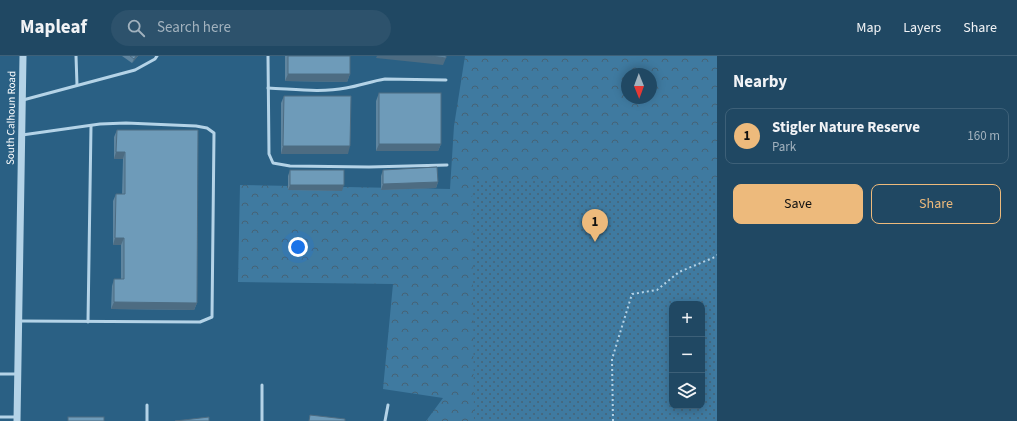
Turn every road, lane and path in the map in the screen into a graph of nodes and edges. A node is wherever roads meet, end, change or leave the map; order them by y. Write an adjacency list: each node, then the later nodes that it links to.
1 (23, 56): 8 (street, South Calhoun Road)
2 (76, 56): 6 (lane)
3 (158, 56): 6 (lane)
4 (268, 56): 7 (lane)
5 (446, 80): 7 (lane)
6 (77, 85): 8 (lane)
7 (268, 88): 11 (lane)
8 (22, 100): 10 (street, South Calhoun Road)
9 (91, 126): 10 (lane); 14 (lane); 14 (lane)
10 (22, 135): 13 (street, South Calhoun Road)
11 (447, 165)
12 (717, 255): 25 (path)
13 (19, 321): 14 (lane); 16 (street, South Calhoun Road)
14 (88, 322)
15 (0, 374): 16 (lane)
16 (18, 374): 21 (street, South Calhoun Road)
17 (262, 385): 23 (lane)
18 (147, 405): 22 (lane)
19 (388, 405): 24 (lane)
20 (0, 418): 21 (lane)
21 (17, 419)
22 (147, 421)
23 (262, 421)
24 (385, 421)
25 (613, 421)

